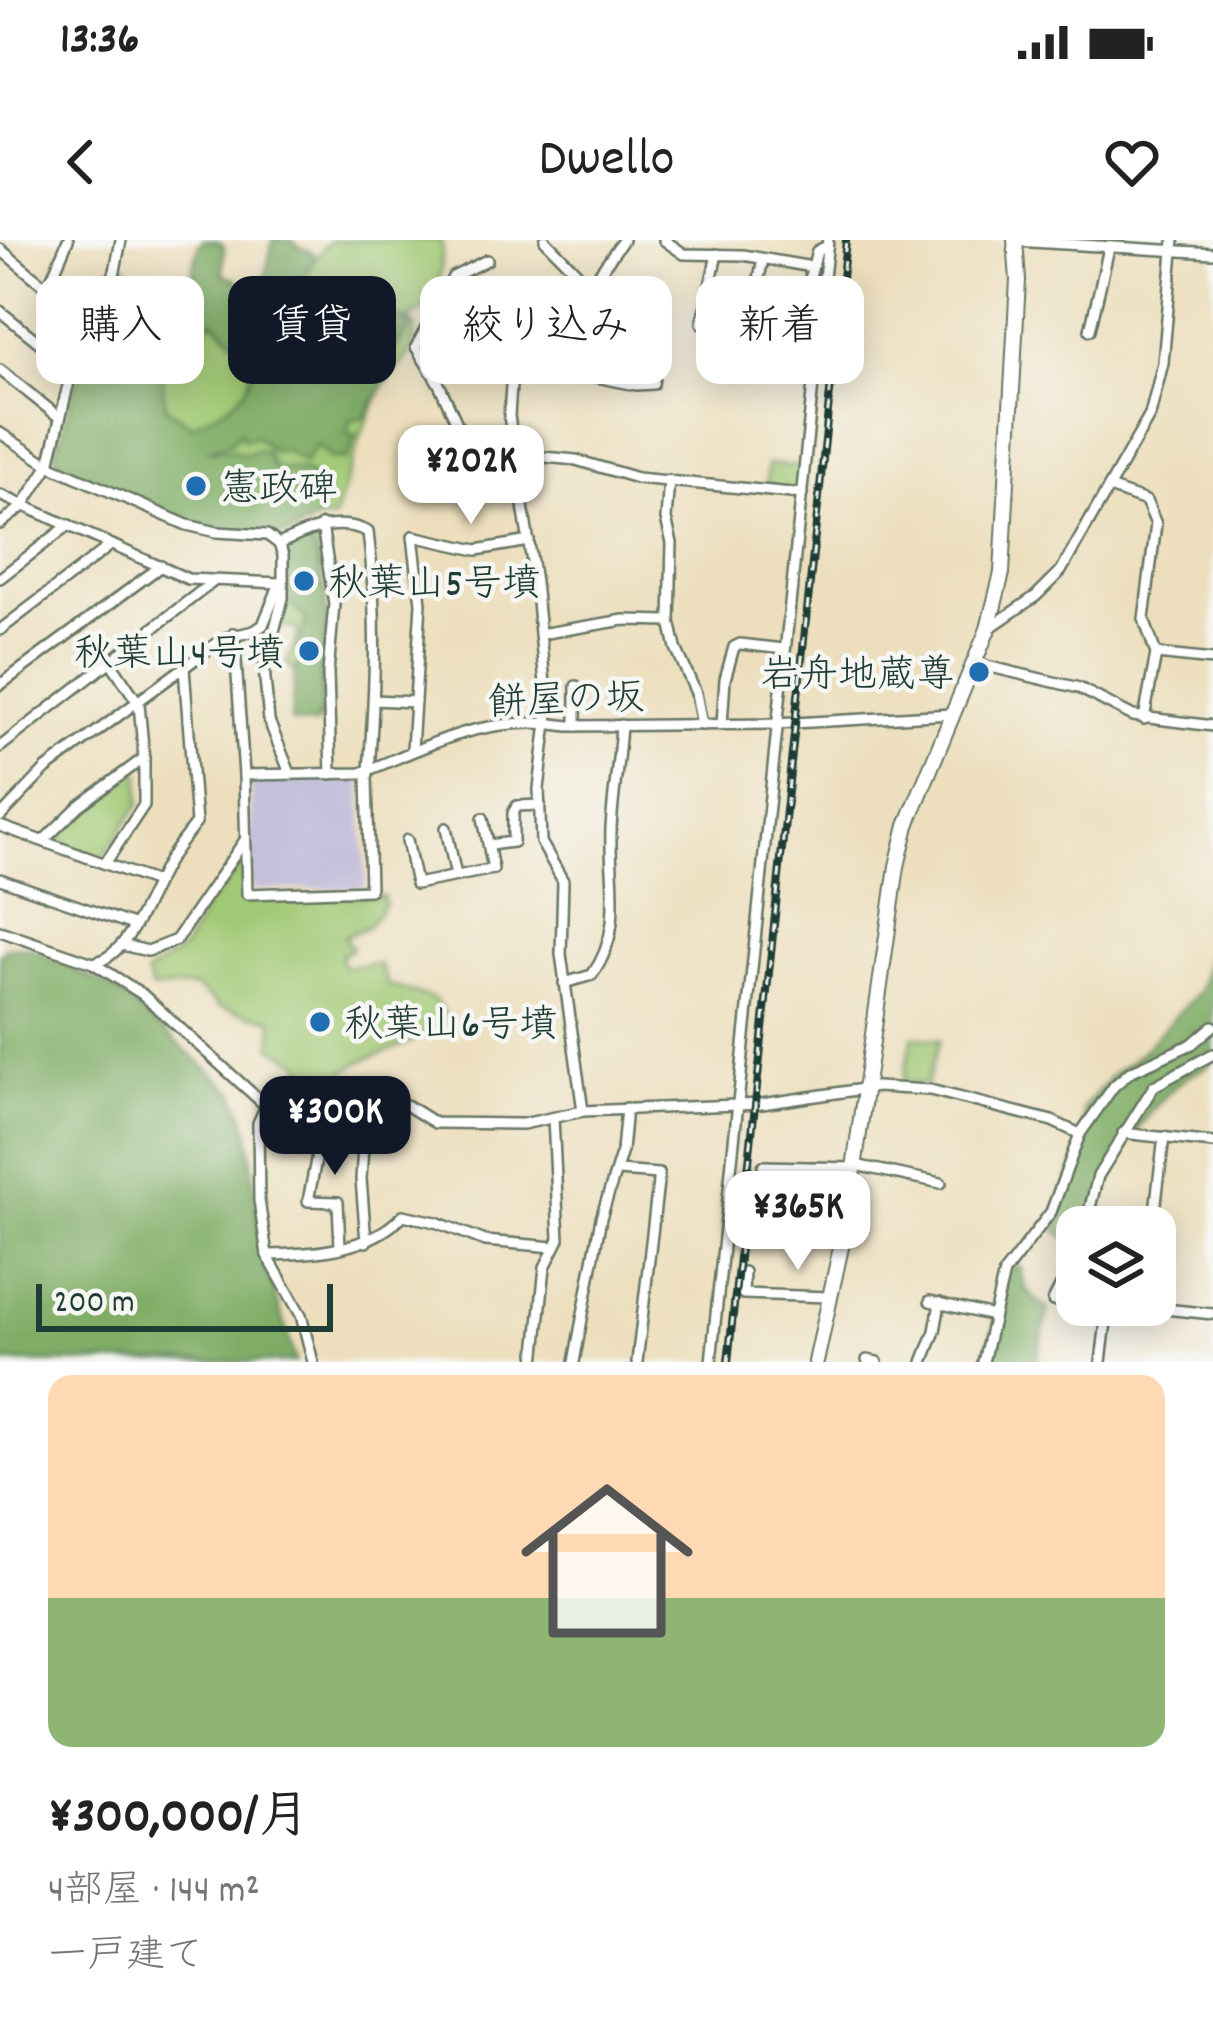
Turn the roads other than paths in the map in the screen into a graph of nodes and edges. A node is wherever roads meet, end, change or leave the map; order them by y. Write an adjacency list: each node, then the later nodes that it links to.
1 (12, 240): 11 (street)
2 (68, 240): 17 (street)
3 (121, 240): 18 (street)
4 (545, 240): 19 (street)
5 (623, 240): 20 (street)
6 (664, 240): 13 (street)
7 (1015, 240): 10 (street); 52 (main road)
8 (827, 243): 16 (street); 22 (street)
9 (1174, 246): 10 (street); 12 (street); 37 (street)
10 (1108, 248): 26 (street)
11 (3, 251): 23 (street)
12 (1213, 253)
13 (717, 254): 14 (street); 21 (street)
14 (763, 259): 16 (street); 16 (street)
15 (487, 260): 34 (street)
16 (812, 267)
17 (53, 276)
18 (113, 276)
19 (580, 276)
20 (597, 276)
21 (712, 276)
22 (824, 276)
23 (36, 280)
24 (0, 310): 27 (street)
25 (588, 321): 25 (street)
26 (1090, 330)
27 (36, 340)
28 (0, 370): 32 (street)
29 (68, 384): 32 (street)
30 (512, 384): 34 (street)
31 (814, 384): 38 (street)
32 (59, 417): 35 (street)
33 (0, 433): 35 (street)
34 (512, 454): 36 (street); 44 (street)
35 (49, 465): 40 (street); 45 (street)
36 (669, 480): 38 (street); 51 (street)
37 (1109, 488): 52 (street); 57 (street)
38 (802, 494): 56 (street)
39 (0, 495): 40 (street)
40 (22, 507): 41 (street); 42 (street)
41 (0, 524)
42 (69, 525): 46 (street); 48 (street)
43 (322, 525): 45 (street); 64 (street); 81 (street)
44 (529, 541): 55 (street); 65 (street)
45 (279, 544): 50 (street)
46 (111, 545): 47 (street); 53 (street)
47 (161, 566): 49 (street); 62 (street)
48 (0, 578)
49 (214, 581): 50 (street); 59 (street)
50 (280, 583): 54 (street); 80 (street)
51 (670, 622): 55 (street); 70 (street)
52 (988, 629): 60 (main road)
53 (0, 630)
54 (234, 633): 61 (street); 82 (street)
55 (540, 634): 69 (street)
56 (784, 650): 71 (street); 72 (street)
57 (1156, 654): 58 (street); 68 (street)
58 (1213, 660)
59 (110, 662): 66 (street); 76 (street)
60 (974, 663): 67 (main road); 68 (street)
61 (184, 668): 66 (street); 94 (street)
62 (0, 685)
63 (576, 686): 74 (street)
64 (374, 700): 65 (street); 79 (street)
65 (415, 702): 77 (street)
66 (139, 704): 78 (street); 85 (street)
67 (952, 714): 72 (street, 餅屋の坂); 102 (main road)
68 (1144, 719): 75 (street)
69 (547, 722): 74 (street, 餅屋の坂); 77 (street, 餅屋の坂); 83 (street)
70 (702, 724): 71 (street, 餅屋の坂); 73 (street, 餅屋の坂)
71 (722, 724): 72 (street, 餅屋の坂)
72 (776, 724): 105 (street)
73 (621, 725): 74 (street, 餅屋の坂); 99 (street)
74 (577, 726)
75 (1213, 726)
76 (0, 747)
77 (412, 749): 79 (street, 餅屋の坂)
78 (144, 758): 87 (street); 91 (street)
79 (369, 770): 81 (street); 88 (street)
80 (290, 773): 81 (street); 82 (street)
81 (331, 774)
82 (244, 775): 88 (street)
83 (540, 806): 90 (street); 99 (street)
84 (482, 818): 90 (street)
85 (0, 821): 87 (street)
86 (446, 828): 92 (street)
87 (44, 840): 91 (street)
88 (245, 840): 97 (street)
89 (407, 840): 92 (street)
90 (489, 845): 92 (street)
91 (106, 862): 94 (street)
92 (456, 876)
93 (0, 878): 95 (street)
94 (156, 882): 95 (street)
95 (133, 925): 97 (street)
96 (0, 931): 98 (street)
97 (122, 945): 98 (street)
98 (93, 963): 106 (street)
99 (564, 983): 108 (street)
100 (1213, 1026): 110 (street)
101 (1213, 1054): 111 (street)
102 (865, 1089): 105 (street); 110 (street); 115 (main road)
103 (313, 1094): 104 (street); 106 (street); 122 (street)
104 (366, 1097): 109 (street); 120 (street)
105 (737, 1104): 107 (street); 134 (street)
106 (266, 1106): 123 (street)
107 (626, 1108): 108 (street); 116 (street)
108 (583, 1111): 109 (street)
109 (553, 1118): 121 (street)
110 (1083, 1130): 128 (street)
111 (1123, 1133): 112 (street); 118 (street)
112 (1164, 1138): 113 (street); 119 (street)
113 (1213, 1143)
114 (764, 1166): 115 (street)
115 (855, 1167): 117 (street); 125 (main road)
116 (617, 1171): 132 (street); 133 (street)
117 (941, 1183)
118 (1090, 1206)
119 (1156, 1206)
120 (366, 1242): 121 (street); 122 (street)
121 (554, 1246): 131 (street)
122 (340, 1247): 123 (street)
123 (267, 1255): 130 (street)
124 (744, 1272): 125 (street)
125 (828, 1297): 135 (main road)
126 (1176, 1310): 127 (street)
127 (1213, 1314)
128 (993, 1316): 136 (street); 137 (street)
129 (1105, 1326): 138 (street)
130 (313, 1362)
131 (535, 1362)
132 (574, 1362)
133 (637, 1362)
134 (711, 1362)
135 (816, 1362)
136 (922, 1362)
137 (983, 1362)
138 (1101, 1362)

